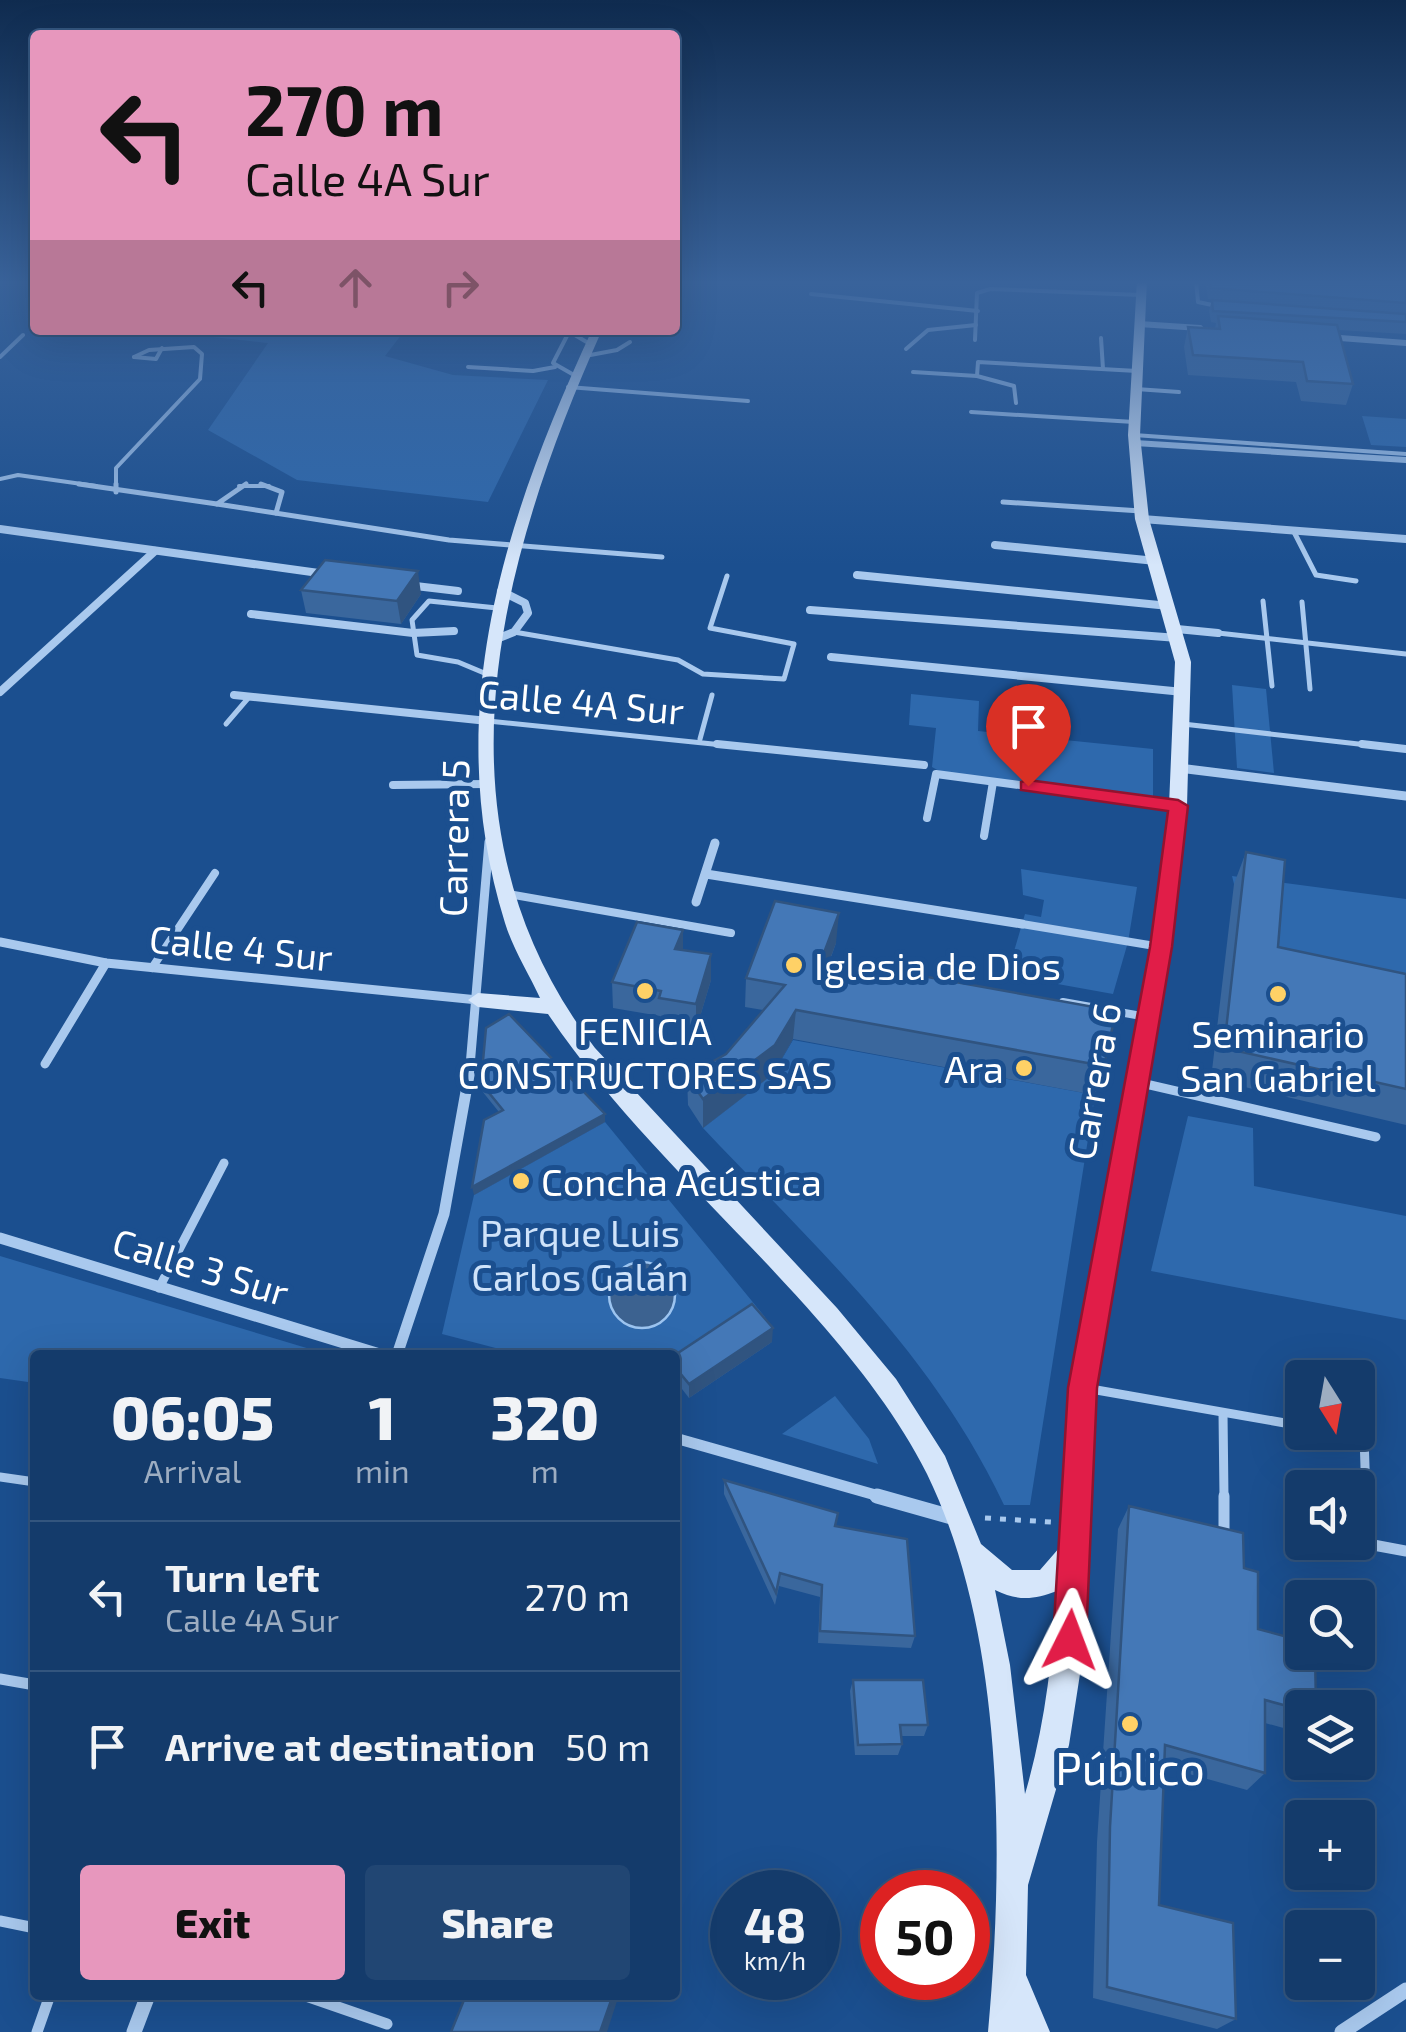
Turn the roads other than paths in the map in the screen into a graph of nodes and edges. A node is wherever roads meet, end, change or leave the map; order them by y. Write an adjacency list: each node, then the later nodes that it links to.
1 (200, 375): 17 (lane)
2 (564, 375): 9 (lane)
3 (574, 375): 9 (main road, Carrera 5)
4 (958, 375): 7 (lane)
5 (1122, 375): 8 (lane)
6 (1136, 375): 8 (main road, Carrera 6)
7 (977, 376): 12 (lane)
8 (1136, 380): 10 (lane); 14 (main road, Carrera 6)
9 (571, 381): 11 (lane); 26 (main road, Carrera 5)
10 (1180, 392)
11 (748, 401)
12 (1016, 403)
13 (971, 412): 14 (lane)
14 (1135, 433): 15 (street); 21 (main road, Carrera 6)
15 (1406, 457)
16 (0, 479): 17 (lane)
17 (116, 492): 19 (lane)
18 (1003, 502): 21 (lane)
19 (216, 504): 20 (lane); 20 (lane)
20 (276, 513): 26 (lane)
21 (1142, 515): 23 (street); 29 (main road, Carrera 6)
22 (0, 529): 27 (street)
23 (1293, 530): 24 (street); 33 (lane)
24 (1406, 539)
25 (995, 545): 29 (street)
26 (510, 547): 28 (lane); 36 (main road, Carrera 5)
27 (155, 550): 31 (street); 56 (street)
28 (662, 557)
29 (1156, 561): 39 (main road, Carrera 6)
30 (857, 575): 39 (street)
31 (344, 576)
32 (727, 576): 44 (lane)
33 (1356, 581)
34 (396, 584): 35 (street)
35 (458, 591)
36 (500, 591): 40 (main road, Carrera 5); 44 (street)
37 (1263, 601): 48 (lane)
38 (1302, 602): 50 (lane)
39 (1170, 606): 46 (main road, Carrera 6)
40 (497, 608): 45 (lane); 49 (main road, Carrera 5)
41 (810, 610): 46 (street)
42 (251, 614): 45 (street)
43 (454, 631): 45 (street)
44 (514, 632): 49 (street)
45 (413, 633): 53 (lane)
46 (1178, 633): 47 (street); 57 (main road, Carrera 6)
47 (1218, 633): 48 (lane)
48 (1268, 638): 50 (lane); 54 (lane)
49 (493, 640): 53 (main road, Carrera 5)
50 (1308, 643): 51 (lane); 55 (lane)
51 (1406, 654)
52 (831, 658): 57 (street)
53 (489, 675): 61 (main road, Carrera 5)
54 (1272, 686)
55 (1310, 689)
56 (0, 692)
57 (1183, 692): 63 (main road, Carrera 6)
58 (234, 694): 60 (street, Calle 4A Sur)
59 (712, 695): 64 (lane)
60 (250, 696): 61 (street, Calle 4A Sur); 62 (lane)
61 (488, 721): 64 (lane, Calle 4A Sur); 70 (main road, Carrera 5)
62 (226, 724)
63 (1183, 724): 65 (lane); 67 (main road, Carrera 6)
64 (700, 740): 66 (lane, Calle 4A Sur)
65 (1406, 749)
66 (924, 765)
67 (1179, 768): 71 (street); 72 (main road, Carrera 6)
68 (993, 782): 72 (lane); 73 (lane); 74 (lane)
69 (393, 784): 70 (lane)
70 (486, 784): 75 (main road, Carrera 5)
71 (1406, 796)
72 (1178, 806): 84 (main road, Carrera 6)
73 (927, 818)
74 (984, 836)
75 (489, 840): 79 (main road, Carrera 6); 87 (street, Carrera 5)
76 (715, 844): 78 (street)
77 (215, 873): 86 (lane)
78 (706, 874): 80 (street); 81 (street)
79 (504, 893): 82 (lane); 89 (main road, Carrera 6)
80 (696, 902)
81 (1022, 924): 84 (lane)
82 (730, 934)
83 (0, 942): 85 (street, Calle 4 Sur)
84 (1161, 947): 90 (main road, Carrera 6)
85 (106, 964): 86 (street, Calle 4 Sur); 91 (street)
86 (152, 968): 87 (street, Calle 4 Sur)
87 (478, 1000): 89 (main road); 98 (street, Carrera 5)
88 (1056, 1000): 90 (lane)
89 (555, 1007): 106 (main road, Carrera 6)
90 (1147, 1017): 92 (main road, Carrera 6)
91 (45, 1064)
92 (1136, 1082): 93 (lane); 99 (main road, Carrera 6)
93 (1376, 1137)
94 (224, 1163): 96 (lane)
95 (0, 1238): 96 (street, Calle 3 Sur)
96 (159, 1288): 97 (street, Calle 3 Sur)
97 (366, 1350)
98 (400, 1350)
99 (1082, 1388): 100 (lane); 110 (main road, Carrera 6)
100 (1222, 1413): 101 (lane); 107 (lane)
101 (1285, 1423)
102 (680, 1439): 106 (street)
103 (1365, 1450): 108 (lane)
104 (0, 1477): 105 (lane)
105 (30, 1481)
106 (961, 1520): 109 (main road, Carrera 6)
107 (1224, 1544)
108 (1406, 1550)
109 (970, 1552): 110 (main road); 113 (main road, Carrera 6)
110 (1072, 1552): 113 (main road, Carrera 6)
111 (0, 1678): 112 (lane)
112 (30, 1683)
113 (1010, 1894): 116 (main road, Carrera 6)
114 (0, 1921): 115 (lane)
115 (30, 1927)
116 (1011, 1980): 124 (main road, Carrera 6); 125 (main road)
117 (1406, 1990): 126 (street)
118 (48, 2000): 122 (lane)
119 (146, 2000): 123 (street)
120 (318, 2000): 121 (lane)
121 (388, 2024)
122 (37, 2032)
123 (134, 2032)
124 (1006, 2032)
125 (1033, 2032)
126 (1342, 2032)

